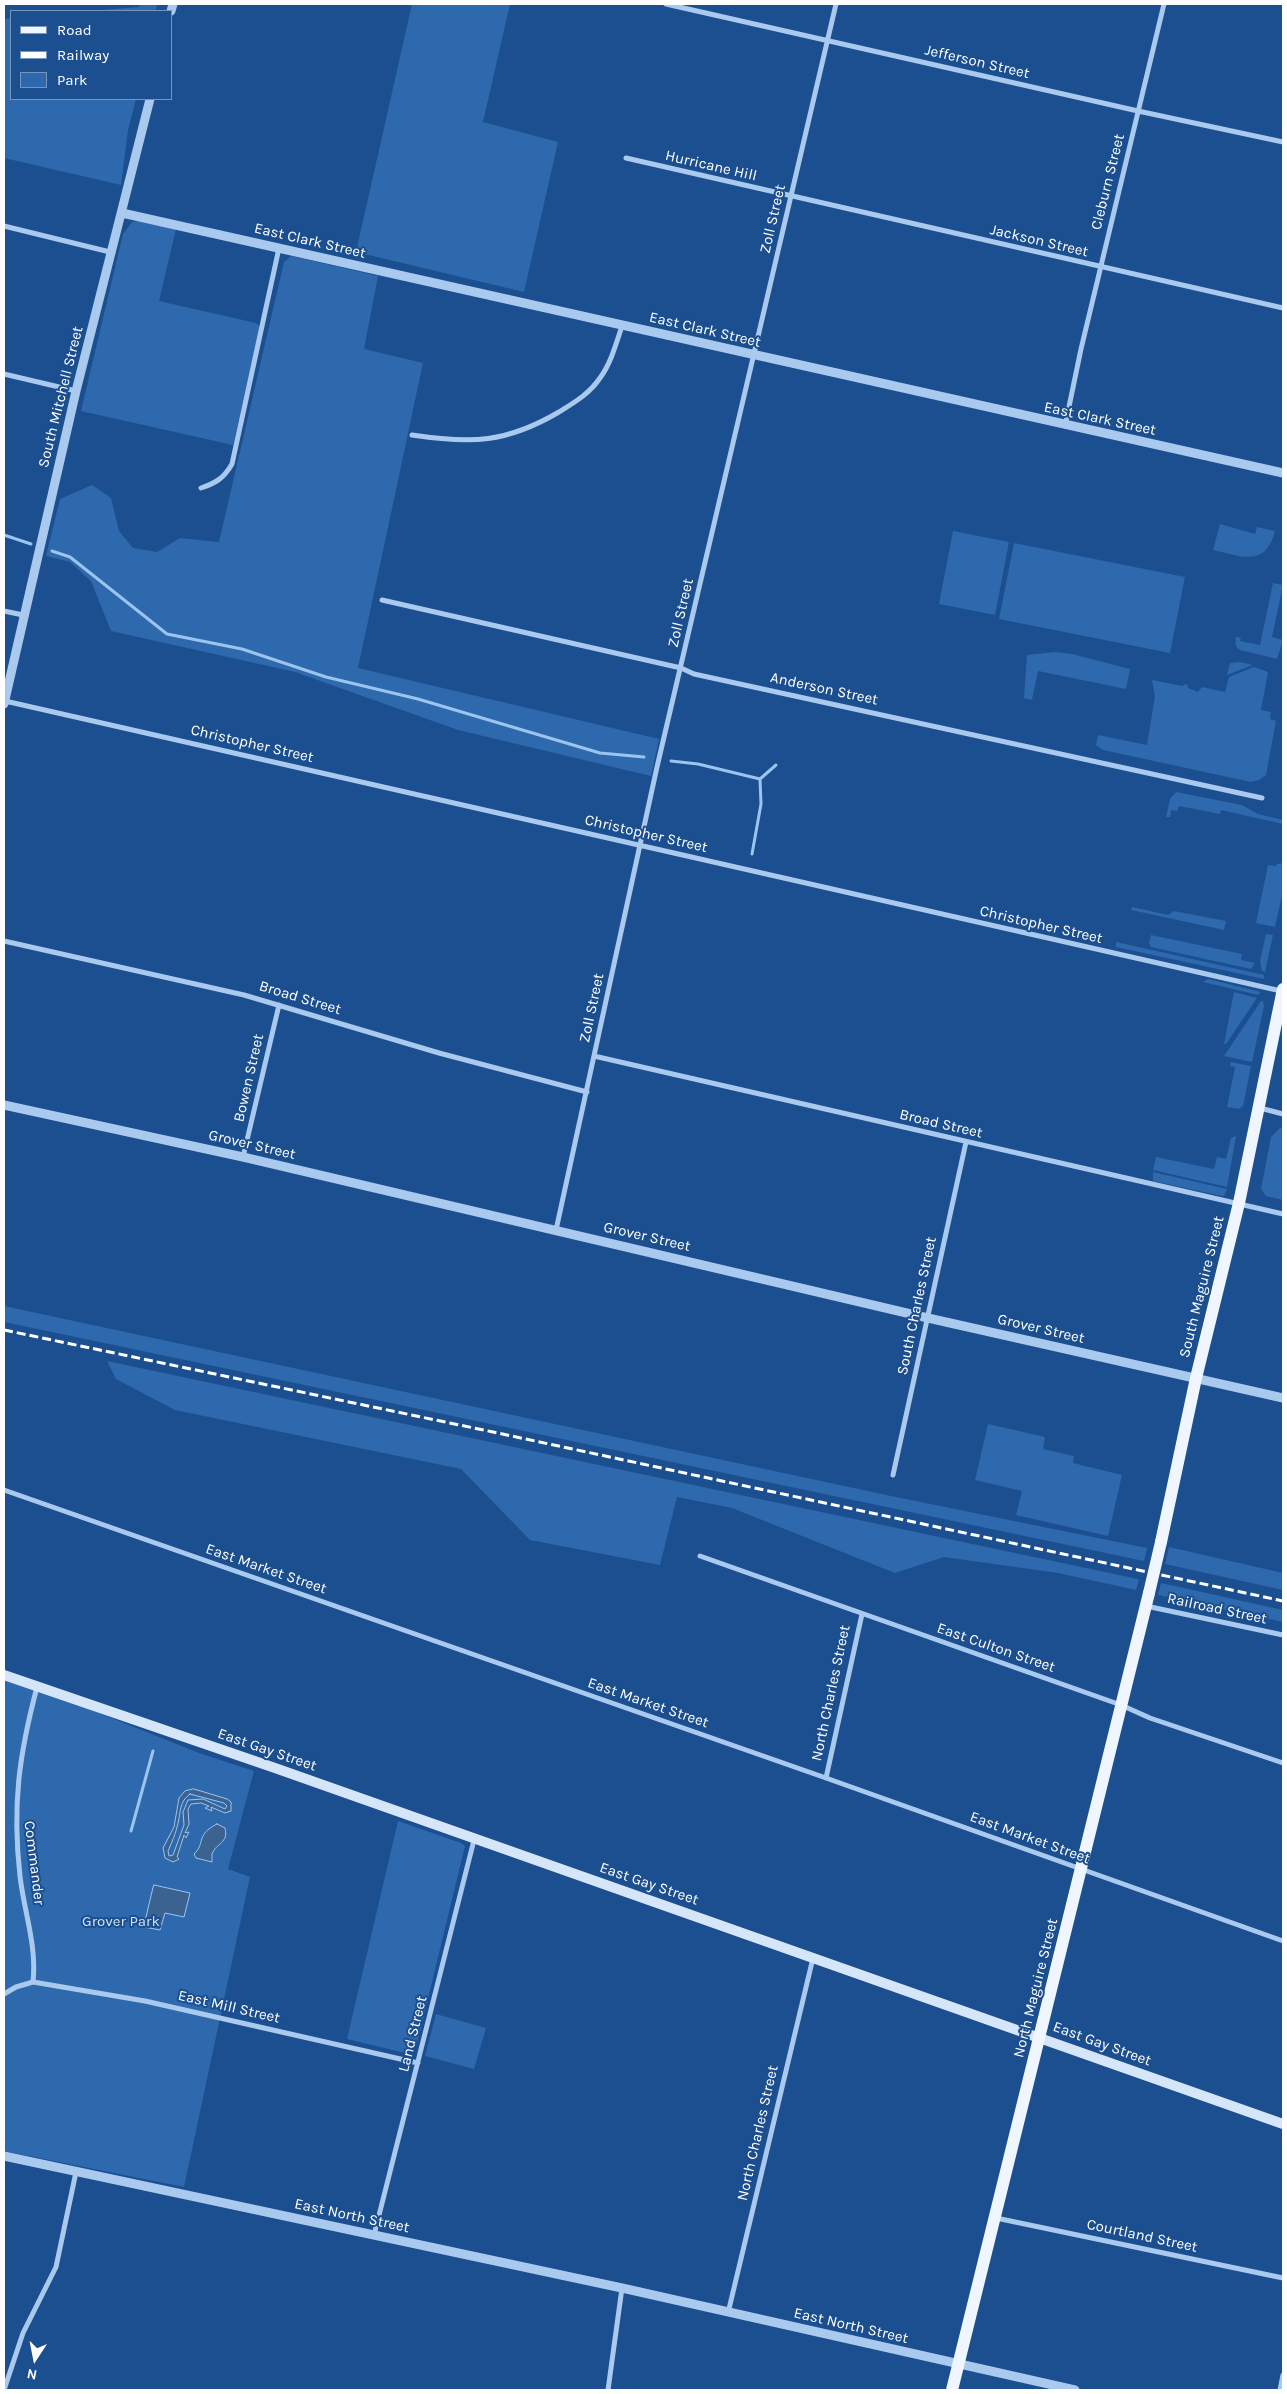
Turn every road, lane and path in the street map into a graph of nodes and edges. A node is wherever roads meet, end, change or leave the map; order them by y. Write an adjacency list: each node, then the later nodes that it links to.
1 (666, 4): 4 (street, Jefferson Street)
2 (836, 4): 4 (street, Zoll Street)
3 (1164, 4): 6 (street, Cleburn Street)
4 (827, 40): 6 (street, Jefferson Street); 9 (street, Zoll Street)
5 (150, 100): 10 (street, South Mitchell Street)
6 (1138, 111): 7 (street, Jefferson Street); 14 (street, Cleburn Street)
7 (1283, 142)
8 (626, 158): 9 (street, Hurricane Hill)
9 (790, 197): 14 (street, Jackson Street); 17 (street, Zoll Street)
10 (122, 213): 12 (street, East Clark Street); 13 (street, South Mitchell Street)
11 (4, 226): 13 (street)
12 (279, 248): 16 (street, East Clark Street); 23 (street)
13 (110, 252): 19 (street, South Mitchell Street)
14 (1100, 268): 15 (street, Jackson Street); 20 (street, Cleburn Street)
15 (1283, 308)
16 (622, 326): 17 (street, East Clark Street); 21 (street)
17 (754, 356): 20 (street, East Clark Street); 27 (street, Zoll Street)
18 (4, 374): 19 (street)
19 (76, 391): 26 (street, South Mitchell Street)
20 (1065, 426): 22 (street, East Clark Street)
21 (412, 435)
22 (1283, 474)
23 (201, 488)
24 (382, 600): 27 (street, Anderson Street)
25 (4, 611): 26 (street)
26 (23, 615): 28 (street, South Mitchell Street)
27 (680, 668): 29 (street, Anderson Street); 30 (street, Zoll Street)
28 (4, 702): 30 (street, Christopher Street)
29 (1262, 798)
30 (640, 845): 32 (street, Christopher Street); 34 (street, Zoll Street)
31 (4, 941): 33 (street, Broad Street)
32 (1283, 990): 37 (main road, South Maguire Street)
33 (279, 1005): 35 (street, Broad Street); 40 (street, Bowen Street)
34 (594, 1056): 35 (street, Zoll Street); 39 (street, Broad Street)
35 (587, 1092): 43 (street, Zoll Street)
36 (4, 1105): 40 (street, Grover Street)
37 (1260, 1108): 38 (street); 41 (main road, South Maguire Street)
38 (1283, 1114)
39 (966, 1142): 41 (street, Broad Street); 44 (street, South Charles Street)
40 (243, 1157): 43 (street, Grover Street)
41 (1239, 1203): 42 (street, Broad Street); 45 (main road, South Maguire Street)
42 (1283, 1214)
43 (556, 1230): 44 (street, Grover Street)
44 (928, 1318): 45 (street, Grover Street); 47 (street, South Charles Street)
45 (1196, 1378): 46 (street, Grover Street); 50 (main road, South Maguire Street, bridge)
46 (1283, 1398)
47 (893, 1475)
48 (4, 1490): 58 (street, East Market Street)
49 (700, 1556): 52 (street, East Culton Street)
50 (1149, 1593): 51 (main road, North Maguire Street)
51 (1146, 1606): 53 (street, Railroad Street); 56 (main road, North Maguire Street)
52 (862, 1614): 56 (street, East Culton Street); 58 (street, North Charles Street)
53 (1283, 1636)
54 (4, 1676): 55 (main road, East Gay Street)
55 (37, 1687): 59 (main road, East Gay Street); 63 (street, Commander)
56 (1120, 1705): 57 (street, East Culton Street); 60 (main road, North Maguire Street)
57 (1283, 1763)
58 (826, 1778): 60 (street, East Market Street)
59 (474, 1840): 62 (main road, East Gay Street); 66 (street, Land Street)
60 (1081, 1870): 61 (street, East Market Street); 65 (main road, North Maguire Street)
61 (1283, 1941)
62 (813, 1958): 65 (main road, East Gay Street); 74 (street, North Charles Street)
63 (33, 1982): 64 (street); 66 (street, East Mill Street)
64 (4, 1994)
65 (1040, 2038): 67 (main road, East Gay Street); 70 (main road, North Maguire Street)
66 (418, 2062): 71 (street, Land Street)
67 (1283, 2124)
68 (4, 2156): 69 (street, East North Street)
69 (76, 2172): 71 (street, East North Street); 77 (street)
70 (995, 2218): 72 (street, Courtland Street); 75 (main road, North Maguire Street)
71 (374, 2235): 73 (street, East North Street)
72 (1283, 2278)
73 (622, 2288): 74 (street, East North Street); 78 (street)
74 (728, 2313): 75 (street, East North Street)
75 (958, 2364): 79 (main road, North Maguire Street); 80 (street, East North Street)
76 (1283, 2374): 81 (street)
77 (4, 2390)
78 (608, 2390)
79 (952, 2390)
80 (1076, 2390)
81 (1280, 2390)

